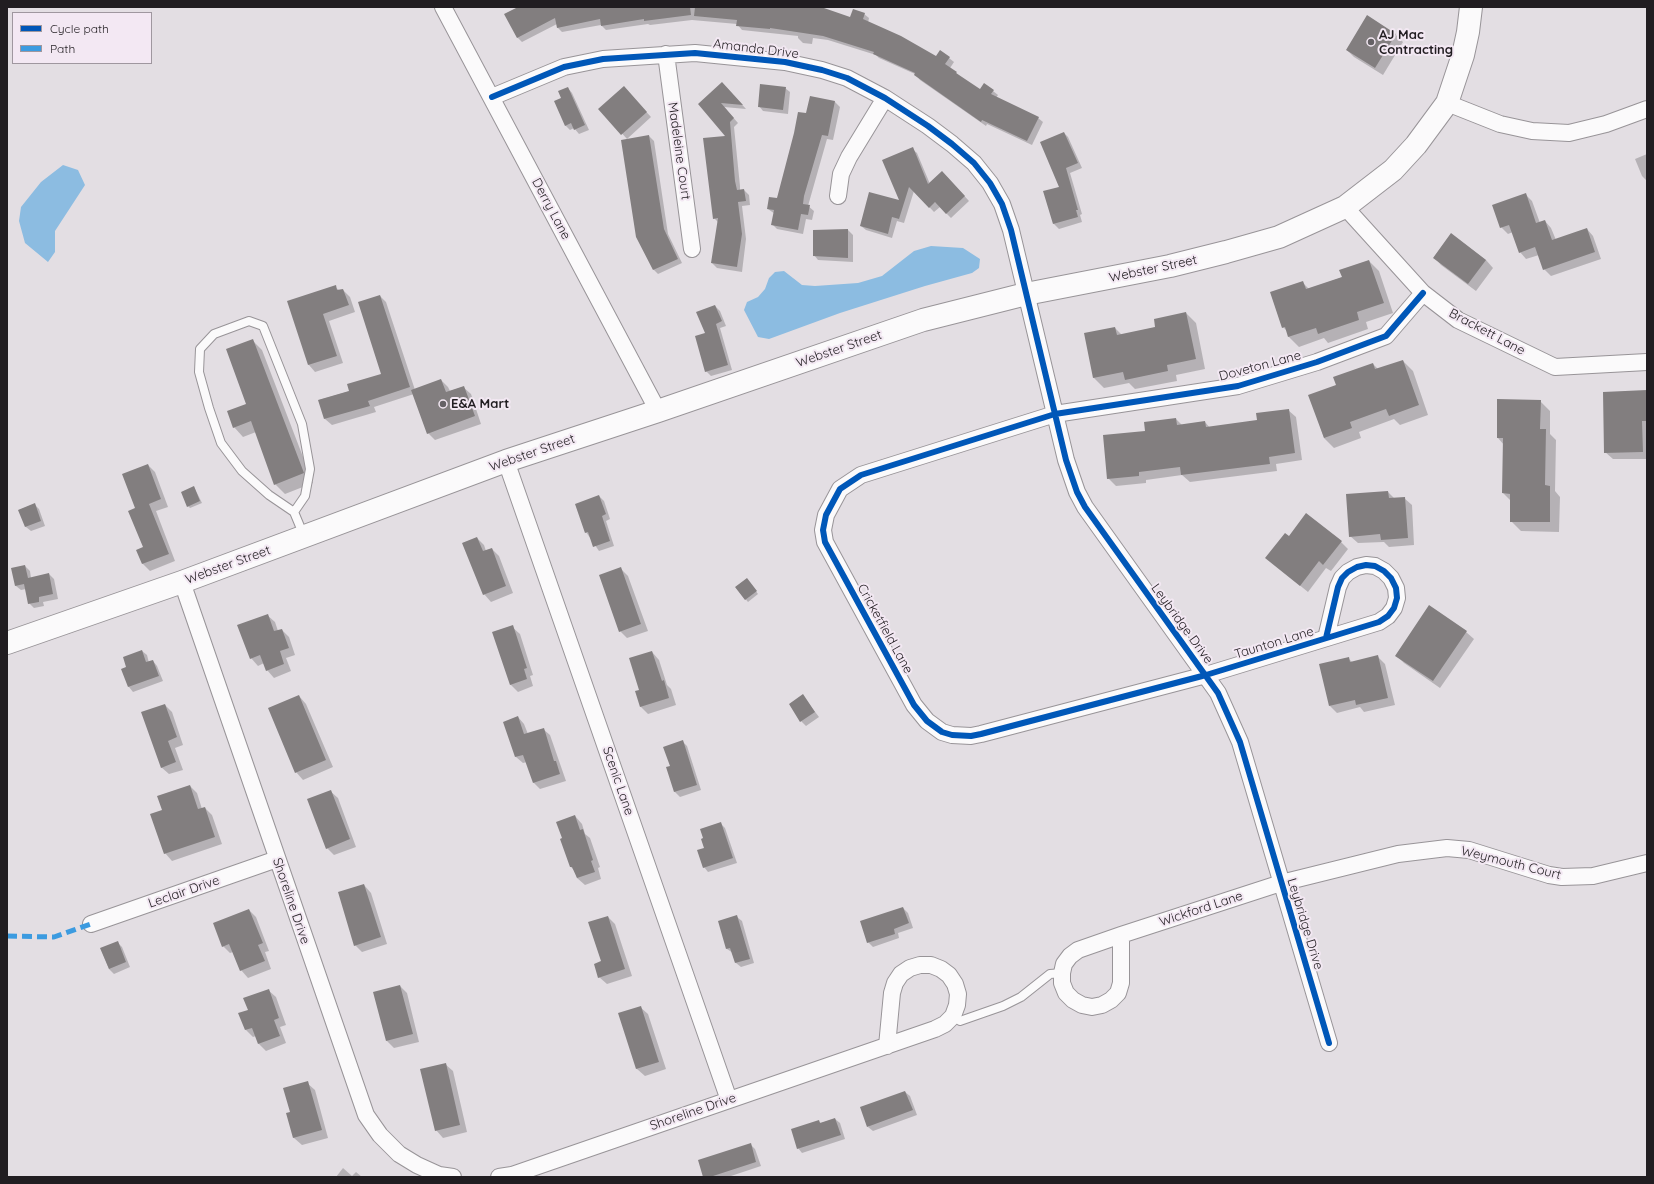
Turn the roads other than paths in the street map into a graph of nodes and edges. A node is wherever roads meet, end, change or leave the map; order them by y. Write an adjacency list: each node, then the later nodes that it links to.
1 (443, 7): 4 (street, Derry Lane)
2 (1471, 7): 6 (main road, Webster Street)
3 (666, 54): 4 (street, Amanda Drive); 5 (street, Amanda Drive); 10 (street, Madeleine Court)
4 (492, 97): 14 (street, Derry Lane)
5 (885, 98): 8 (street); 12 (street, Amanda Drive)
6 (1447, 103): 7 (street); 9 (main road, Webster Street)
7 (1647, 108)
8 (838, 196)
9 (1345, 207): 11 (street, Brackett Lane); 12 (main road, Webster Street)
10 (692, 249)
11 (1423, 293): 13 (street, Brackett Lane); 15 (street, Doveton Lane)
12 (1026, 294): 14 (main road, Webster Street); 15 (street, Leybridge Drive)
13 (1647, 362)
14 (658, 411): 16 (main road, Webster Street)
15 (1056, 414): 22 (street, Leybridge Drive); 22 (street, Cricketfield Lane)
16 (506, 461): 18 (main road, Webster Street); 32 (street, Scenic Lane)
17 (294, 512): 17 (lane); 18 (lane)
18 (304, 537): 19 (main road, Webster Street)
19 (182, 582): 21 (main road, Webster Street); 23 (street, Shoreline Drive)
20 (1326, 638): 20 (street, Taunton Lane); 22 (street, Taunton Lane)
21 (7, 643)
22 (1206, 675): 25 (street, Leybridge Drive)
23 (277, 859): 26 (street, Leclair Drive); 33 (street, Shoreline Drive)
24 (1647, 863): 25 (street, Weymouth Court)
25 (1281, 883): 27 (street, Wickford Lane); 30 (street, Leybridge Drive)
26 (91, 924)
27 (1122, 935): 28 (street, Wickford Lane); 28 (street)
28 (1062, 973): 29 (lane)
29 (953, 1016): 31 (street, Shoreline Drive); 31 (street)
30 (1330, 1043)
31 (887, 1046): 32 (street, Shoreline Drive)
32 (729, 1100): 34 (street, Shoreline Drive)
33 (453, 1177)
34 (499, 1177)

